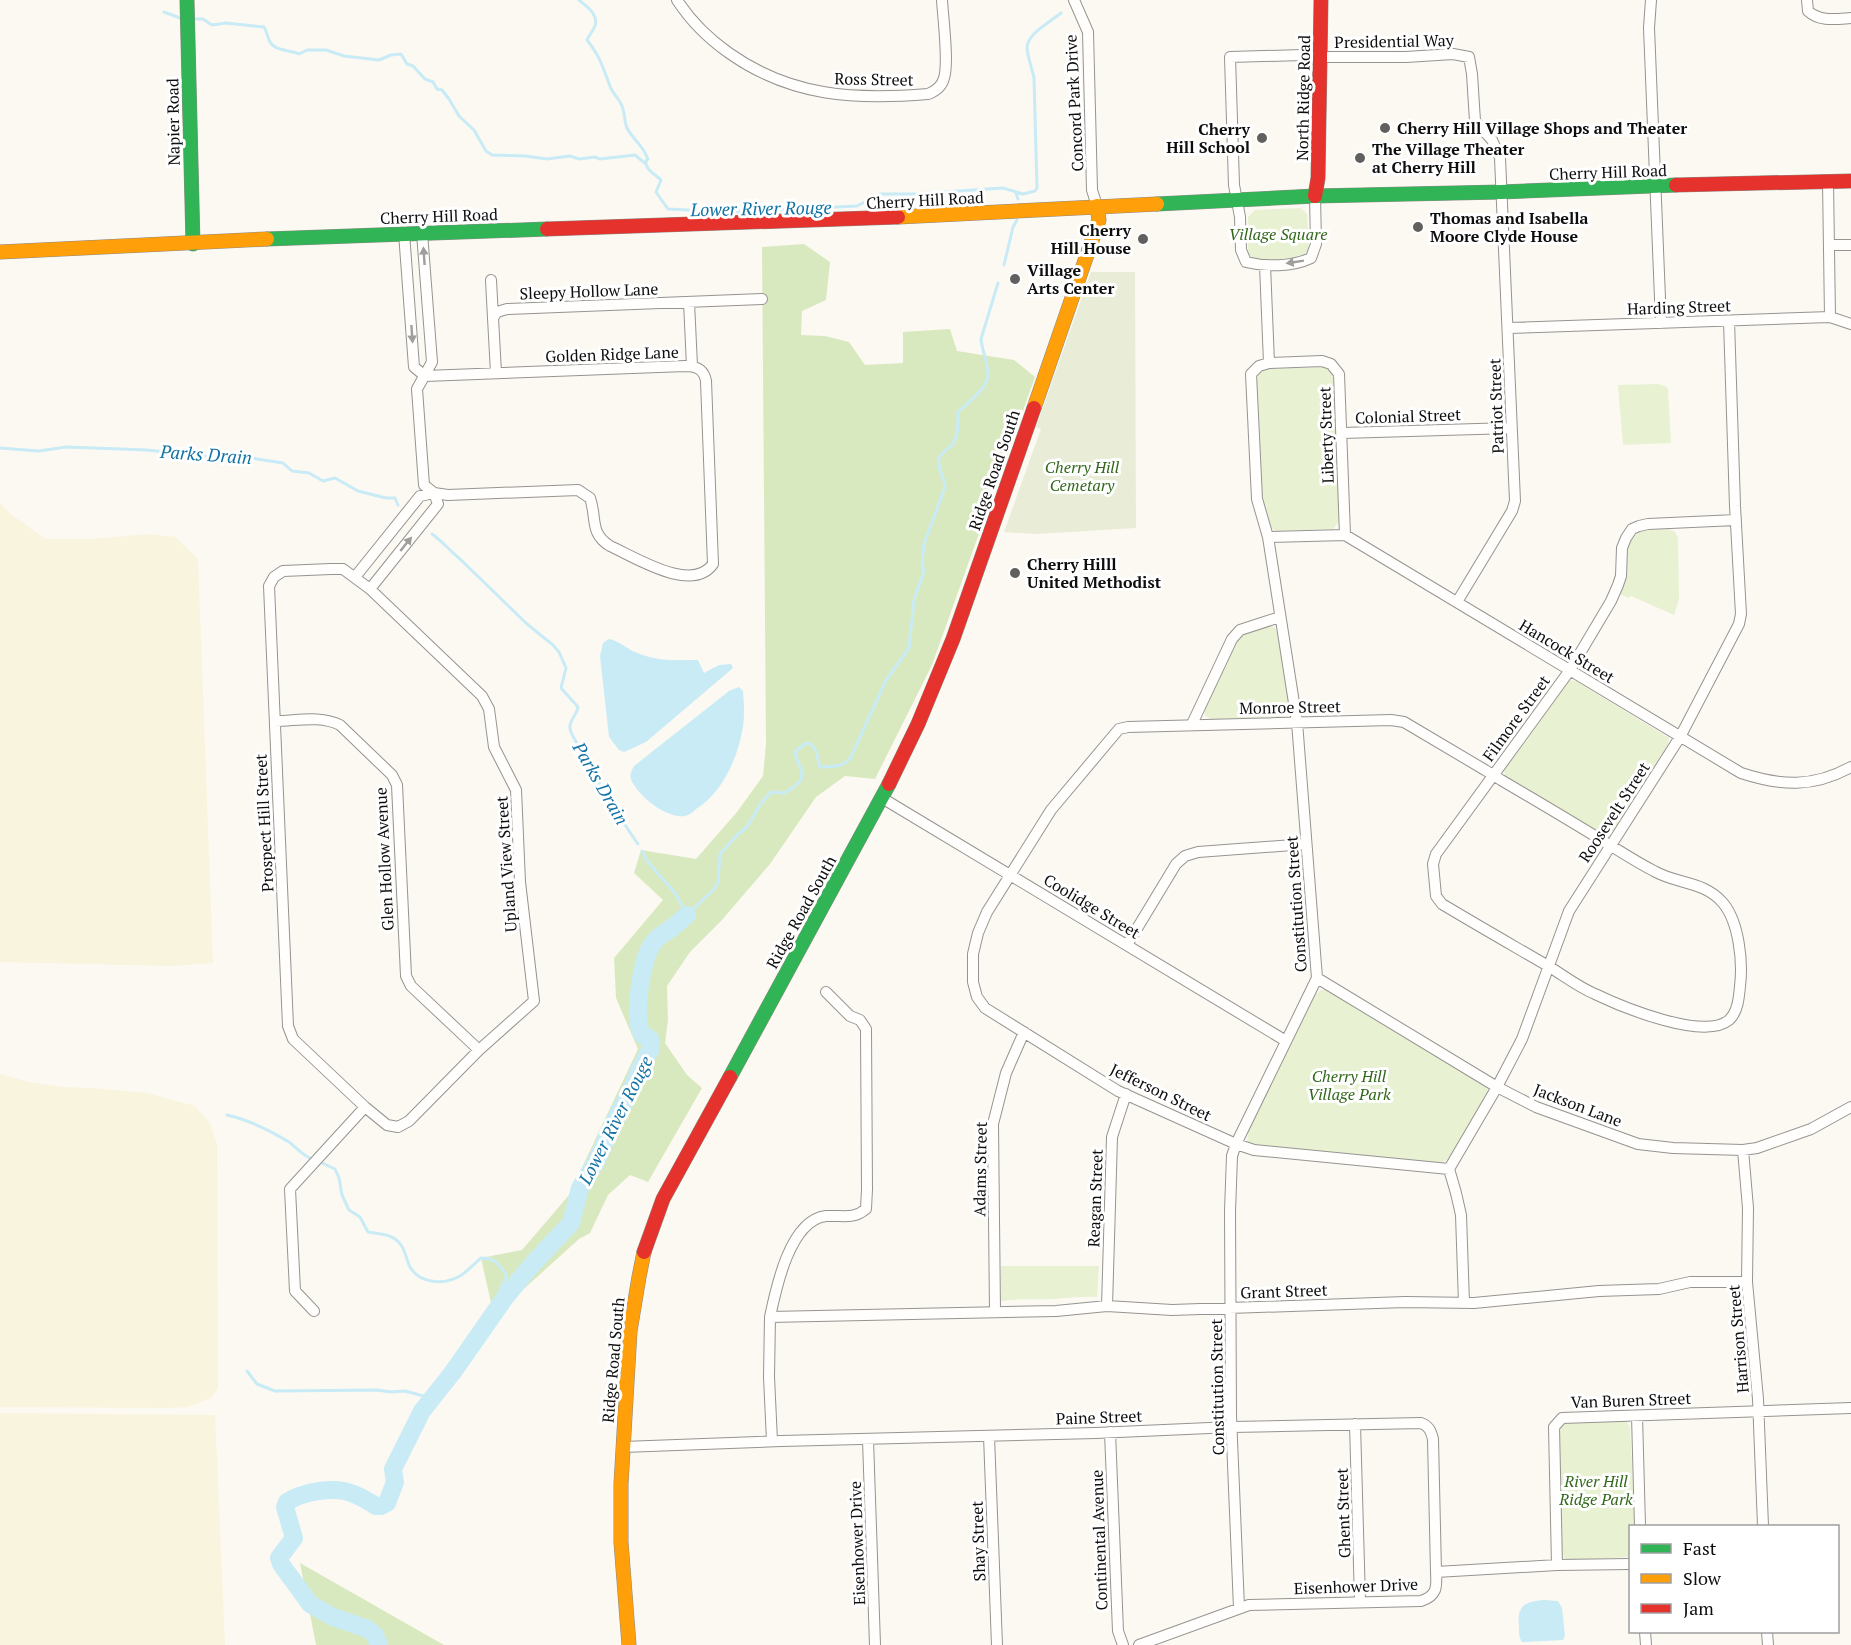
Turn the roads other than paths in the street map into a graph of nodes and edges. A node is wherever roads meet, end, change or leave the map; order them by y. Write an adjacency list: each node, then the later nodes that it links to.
1 (187, 0): 19 (main road, Napier Road)
2 (677, 0): 3 (street, Ross Street)
3 (942, 0)
4 (1074, 0): 16 (street, Concord Park Drive)
5 (1321, 0): 9 (main road, North Ridge Road)
6 (1651, 0): 12 (street)
7 (1807, 0): 8 (street)
8 (1851, 18)
9 (1320, 57): 13 (street, Presidential Way); 14 (main road, North Ridge Road); 15 (street)
10 (1828, 181): 11 (main road, Cherry Hill Road); 12 (main road, Cherry Hill Road); 21 (street)
11 (1851, 181)
12 (1656, 186): 13 (main road, Cherry Hill Road); 32 (street)
13 (1501, 192): 14 (main road, Cherry Hill Road); 34 (street, Patriot Street)
14 (1315, 196): 15 (main road, Cherry Hill Road); 23 (street, one-way to 23)
15 (1236, 200): 16 (main road, Cherry Hill Road); 23 (street)
16 (1097, 206): 18 (main road, Cherry Hill Road); 57 (main road, Ridge Road South)
17 (404, 233): 18 (main road, Cherry Hill Road); 19 (main road, Cherry Hill Road); 28 (street)
18 (423, 233): 27 (street, one-way to 18)
19 (193, 244): 22 (main road, Cherry Hill Road)
20 (1851, 244): 21 (street)
21 (1829, 245): 29 (street)
22 (0, 252)
23 (1265, 265): 35 (street)
24 (491, 280): 30 (street)
25 (762, 299): 26 (street, Sleepy Hollow Lane)
26 (689, 302): 30 (street, Sleepy Hollow Lane); 36 (street)
27 (428, 310): 28 (street); 38 (street)
28 (410, 312): 38 (street, one-way to 38)
29 (1830, 317): 31 (street, Harding Street); 33 (street, Harding Street)
30 (493, 318): 37 (street)
31 (1729, 321): 32 (street, Harding Street); 42 (street, Roosevelt Street)
32 (1661, 322): 34 (street, Harding Street)
33 (1851, 324)
34 (1508, 328): 39 (street, Patriot Street)
35 (1269, 363): 40 (street, Liberty Street); 44 (street, Constitution Street)
36 (692, 366): 37 (street, Golden Ridge Lane); 41 (street, Golden Ridge Lane)
37 (496, 373): 38 (street, Golden Ridge Lane)
38 (425, 376): 41 (street)
39 (1511, 428): 40 (street, Colonial Street); 48 (street, Patriot Street)
40 (1342, 433): 43 (street, Liberty Street)
41 (434, 493): 46 (street); 47 (street, one-way to 41)
42 (1736, 520): 50 (street, Filmore Street); 54 (street, Roosevelt Street)
43 (1345, 535): 44 (street); 48 (street, Hancock Street)
44 (1268, 537): 49 (street, Constitution Street)
45 (343, 569): 46 (street, Upland View Street); 51 (street, Prospect Hill Street)
46 (355, 577): 47 (street, Upland View Street)
47 (370, 590): 67 (street, Upland View Street)
48 (1457, 602): 50 (street, Hancock Street)
49 (1280, 617): 52 (street, Constitution Street); 53 (street)
50 (1570, 670): 54 (street, Hancock Street); 56 (street, Filmore Street)
51 (275, 721): 67 (street, Glen Hollow Avenue); 70 (street, Prospect Hill Street)
52 (1297, 722): 53 (street, Monroe Street); 56 (street, Monroe Street); 58 (street, Constitution Street)
53 (1192, 724): 60 (street, Monroe Street)
54 (1680, 737): 55 (street, Hancock Street); 59 (street, Roosevelt Street)
55 (1851, 767)
56 (1493, 775): 59 (street, Monroe Street); 62 (street, Filmore Street)
57 (882, 798): 60 (street, Coolidge Street); 91 (main road, Ridge Road South)
58 (1306, 844): 61 (street); 63 (street, Constitution Street)
59 (1610, 845): 62 (street, Roosevelt Street); 62 (street, Monroe Street)
60 (1010, 875): 61 (street, Coolidge Street); 65 (street, Jefferson Street)
61 (1127, 945): 66 (street, Coolidge Street)
62 (1549, 967): 68 (street, Roosevelt Street)
63 (1317, 978): 66 (street, Constitution Street); 68 (street, Jackson Lane)
64 (826, 992): 81 (street)
65 (1024, 1032): 69 (street, Jefferson Street); 80 (street, Adams Street)
66 (1287, 1041): 72 (street, Constitution Street)
67 (479, 1050): 70 (street, Upland View Street)
68 (1497, 1087): 73 (street, Jackson Lane); 74 (street, Roosevelt Street)
69 (1126, 1094): 72 (street, Jefferson Street); 77 (street, Reagan Street)
70 (365, 1107): 79 (street)
71 (1851, 1107): 73 (street, Jackson Lane)
72 (1236, 1144): 74 (street, Jefferson Street); 78 (street, Constitution Street)
73 (1743, 1150): 75 (street, Harrison Street)
74 (1449, 1169): 76 (street)
75 (1747, 1282): 76 (street, Grant Street); 83 (street, Harrison Street)
76 (1464, 1303): 78 (street, Grant Street)
77 (1107, 1306): 78 (street, Grant Street); 80 (street, Grant Street)
78 (1231, 1308): 86 (street, Constitution Street)
79 (314, 1311)
80 (995, 1311): 81 (street, Grant Street)
81 (770, 1317): 90 (street)
82 (1851, 1408): 83 (street, Van Buren Street)
83 (1758, 1411): 84 (street, Van Buren Street); 93 (street, Harrison Street)
84 (1637, 1416): 92 (street); 95 (street, Van Buren Street)
85 (1355, 1424): 86 (street, Paine Street); 96 (street, Paine Street); 97 (street, Ghent Street)
86 (1232, 1427): 87 (street, Paine Street); 98 (street, Constitution Street)
87 (1110, 1432): 88 (street, Paine Street); 102 (street, Continental Avenue)
88 (989, 1436): 89 (street, Paine Street); 101 (street, Shay Street)
89 (868, 1440): 90 (street, Paine Street); 100 (street, Eisenhower Drive)
90 (772, 1441): 91 (street, Paine Street)
91 (623, 1447): 99 (main road, Ridge Road South)
92 (1640, 1525)
93 (1763, 1525)
94 (1629, 1564): 95 (street, Eisenhower Drive)
95 (1557, 1565): 96 (street, Eisenhower Drive)
96 (1436, 1572): 97 (street, Eisenhower Drive)
97 (1360, 1602): 98 (street, Eisenhower Drive)
98 (1239, 1608): 103 (street, Eisenhower Drive)
99 (629, 1645)
100 (875, 1645)
101 (997, 1645)
102 (1123, 1645)
103 (1139, 1645)

